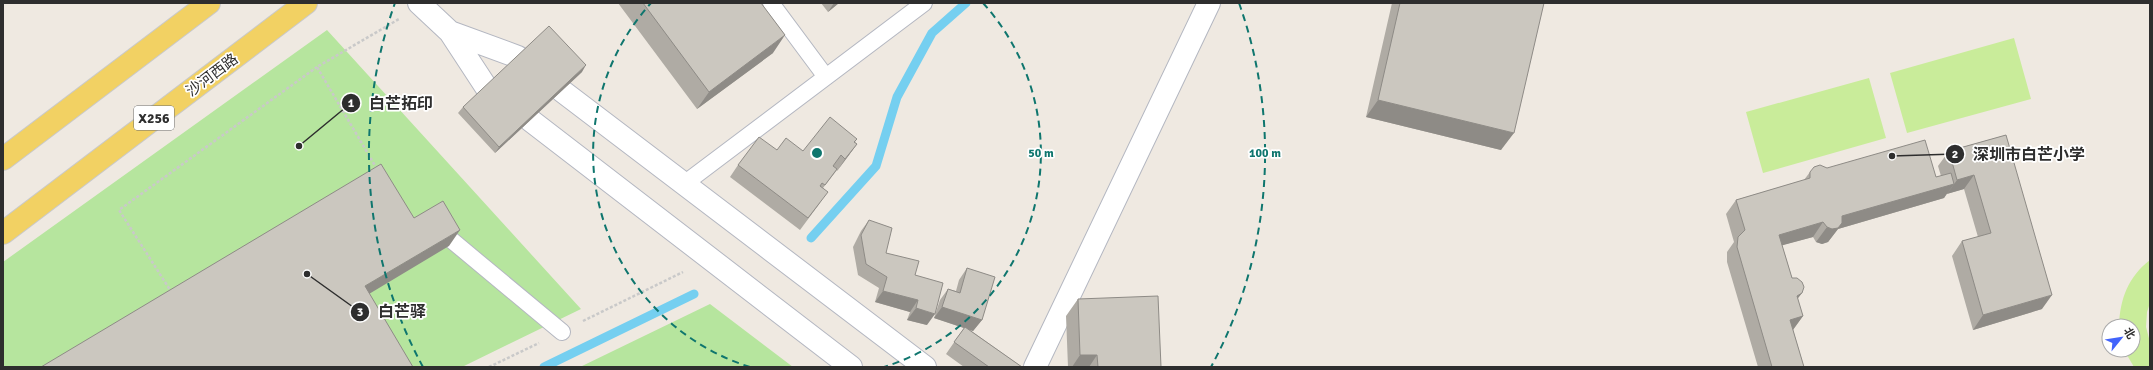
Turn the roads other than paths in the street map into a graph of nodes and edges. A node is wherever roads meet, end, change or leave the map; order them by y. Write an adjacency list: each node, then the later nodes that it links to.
1 (209, 3): 13 (main road)
2 (306, 3): 15 (main road, 沙河西路 / X256)
3 (771, 3): 9 (lane)
4 (924, 3): 9 (lane)
5 (1208, 3): 20 (street)
6 (422, 4): 7 (street)
7 (450, 32): 8 (street); 10 (street)
8 (518, 57)
9 (826, 77): 14 (lane)
10 (486, 87)
11 (562, 90): 14 (street)
12 (530, 120): 18 (street)
13 (3, 159)
14 (684, 184): 19 (street)
15 (3, 233)
16 (449, 238): 17 (lane)
17 (562, 332)
18 (851, 367)
19 (925, 367)
20 (1035, 367)

